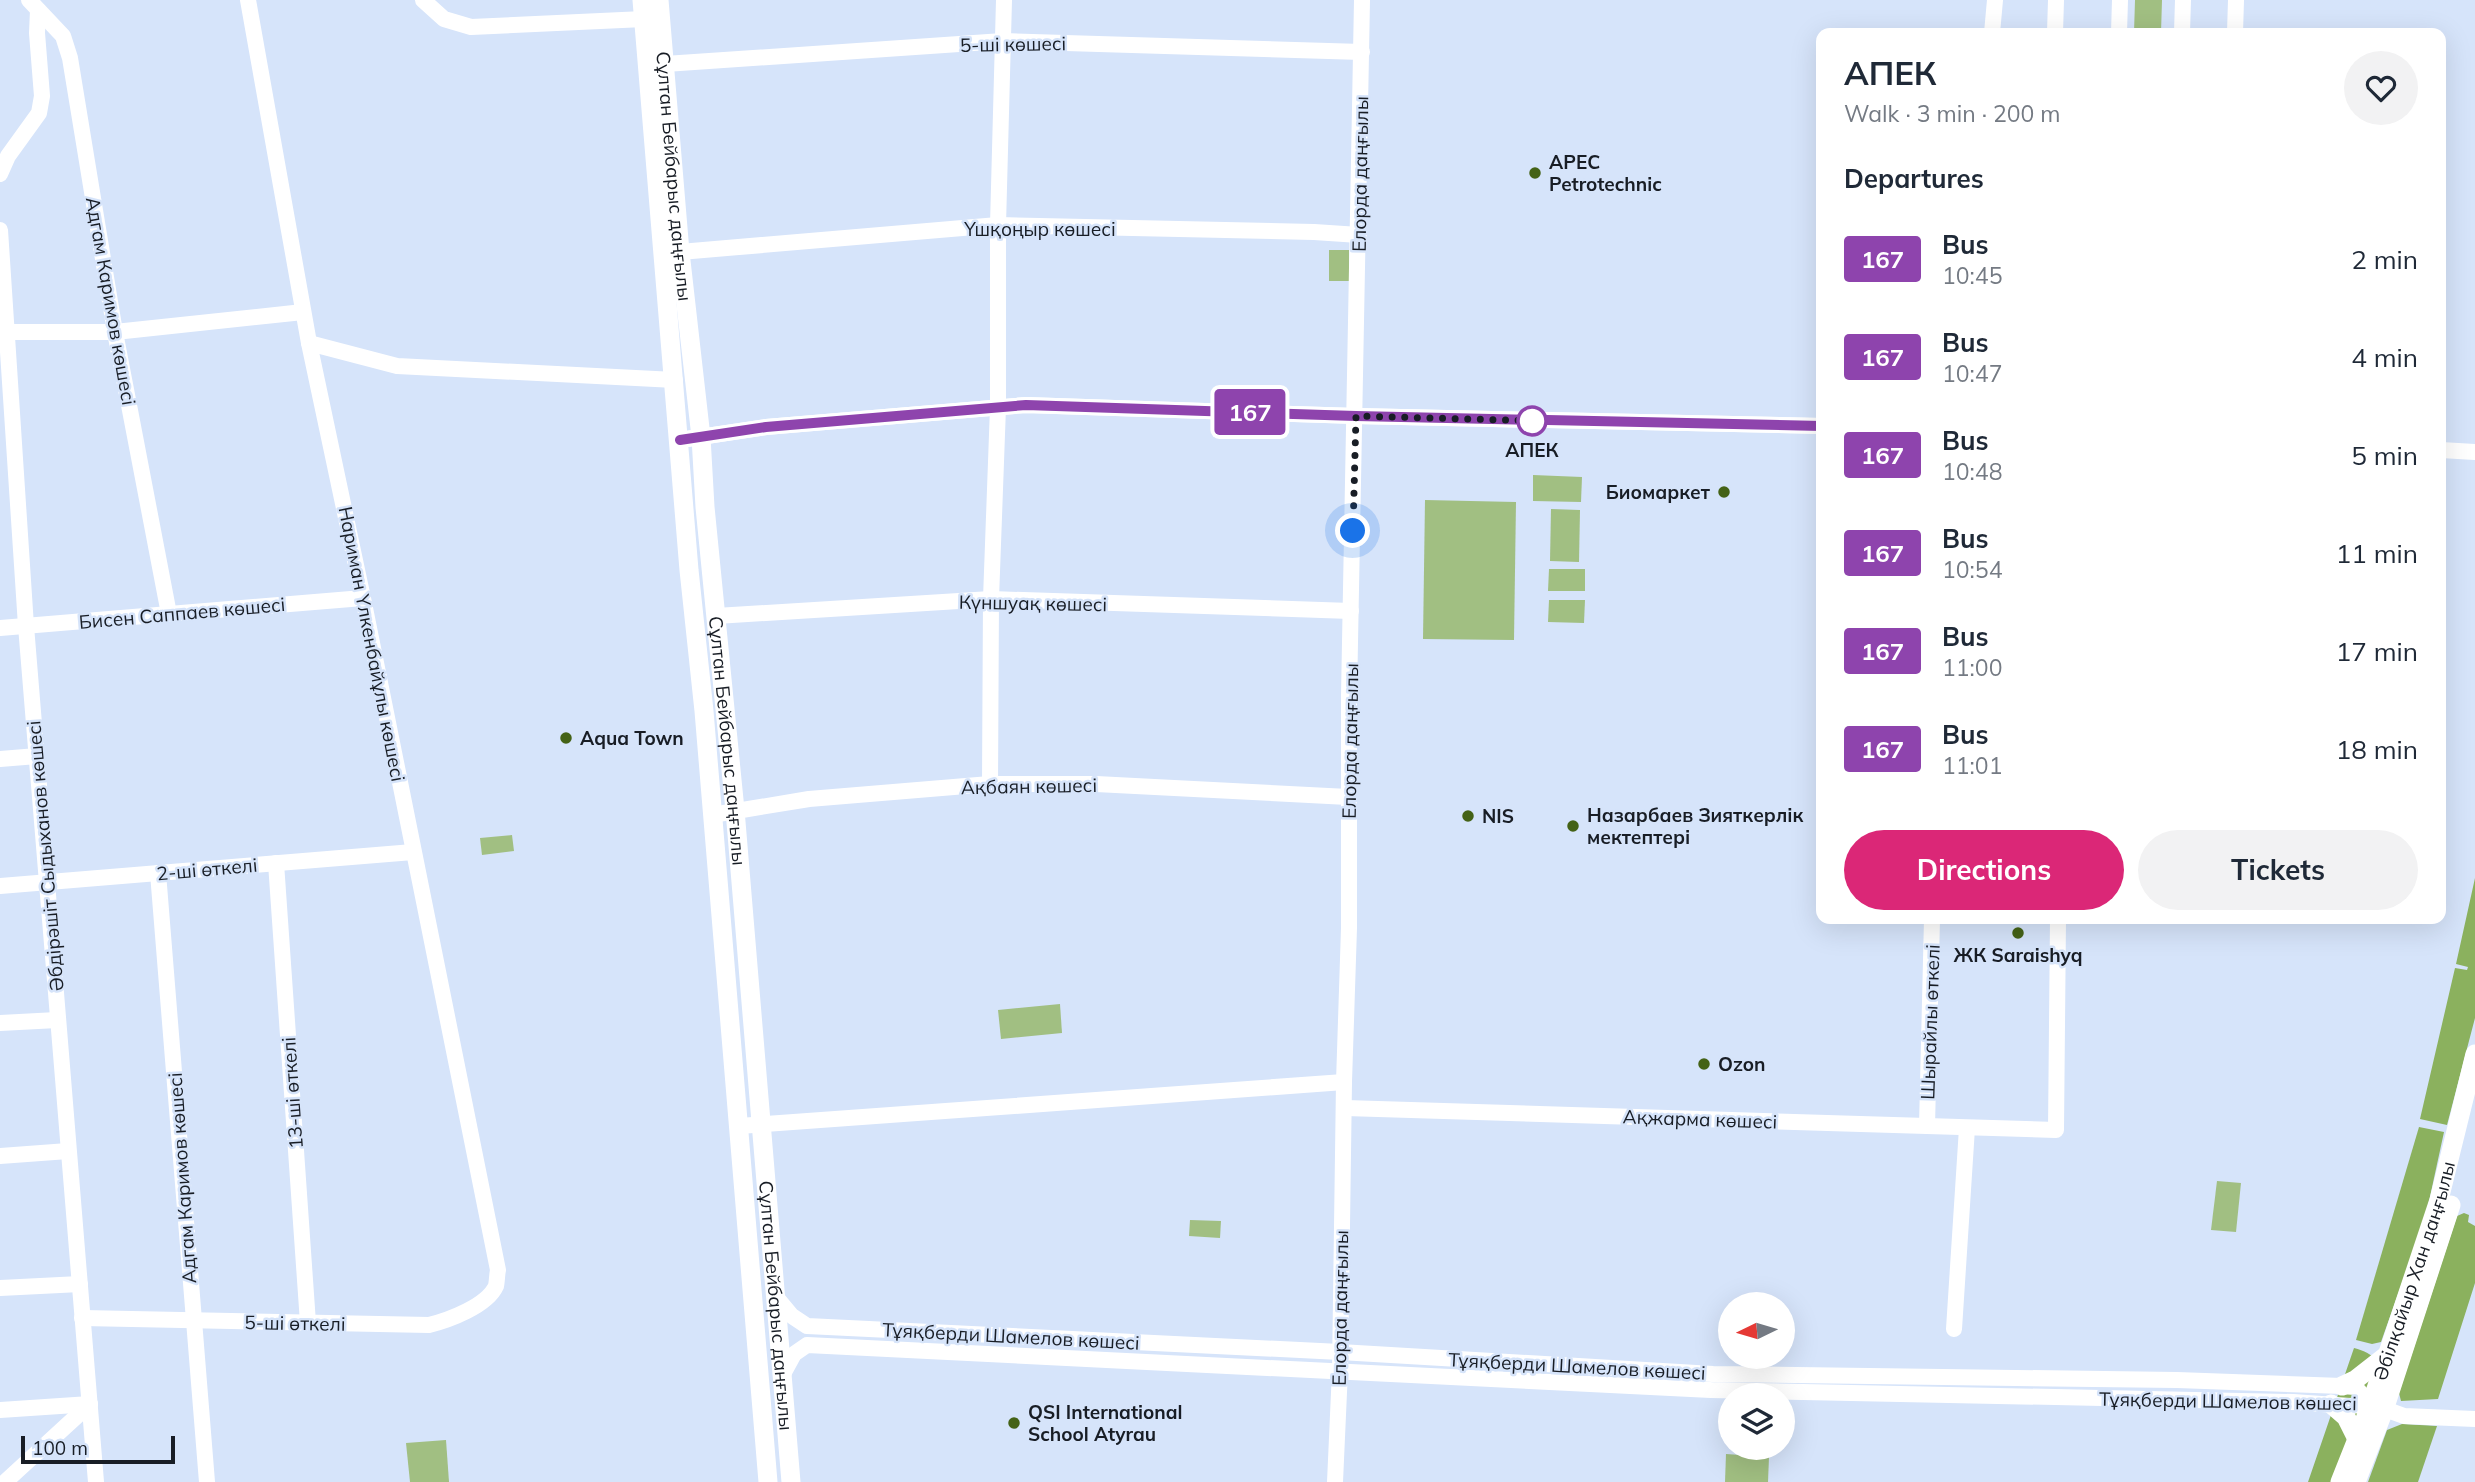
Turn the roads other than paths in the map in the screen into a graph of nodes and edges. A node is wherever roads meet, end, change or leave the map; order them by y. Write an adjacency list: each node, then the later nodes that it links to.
1 (248, 0): 26 (street, Нариман Үлкенбайұлы көшесі)
2 (423, 0): 12 (street)
3 (659, 0): 20 (main road, Сұлтан Бейбарыс даңғылы)
4 (1004, 0): 18 (street)
5 (1362, 0): 19 (street, Елорда даңғылы)
6 (1995, 0): 13 (street)
7 (2056, 0): 14 (street)
8 (2120, 0): 15 (street)
9 (2183, 0): 16 (street)
10 (2236, 0): 17 (street)
11 (33, 5): 21 (street); 28 (street, Адгам Каримов көшесі)
12 (643, 10): 30 (main road, Сұлтан Бейбарыс даңғылы)
13 (1992, 28)
14 (2055, 28)
15 (2119, 28)
16 (2182, 28)
17 (2235, 28)
18 (1003, 41): 19 (street, 5-ші көшесі); 20 (street, 5-ші көшесі); 22 (street)
19 (1362, 52): 24 (street, Елорда даңғылы)
20 (665, 64): 25 (main road, Сұлтан Бейбарыс даңғылы)
21 (0, 174)
22 (998, 225): 24 (street, Үшқоңыр көшесі); 25 (street, Үшқоңыр көшесі); 31 (street)
23 (0, 230): 27 (street, Әбдірәшіт Сыдыханов көшесі)
24 (1359, 236): 32 (street, Елорда даңғылы)
25 (680, 252): 34 (main road, Сұлтан Бейбарыс даңғылы)
26 (303, 313): 28 (street); 29 (street, Нариман Үлкенбайұлы көшесі)
27 (3, 332): 28 (street); 38 (street, Әбдірәшіт Сыдыханов көшесі)
28 (116, 332): 42 (street, Адгам Каримов көшесі)
29 (309, 343): 30 (street); 39 (street, Нариман Үлкенбайұлы көшесі)
30 (675, 380): 35 (main road, Сұлтан Бейбарыс даңғылы)
31 (998, 407): 32 (street); 34 (street); 40 (street)
32 (1356, 416): 33 (street); 41 (street, Елорда даңғылы)
33 (1816, 426)
34 (701, 437): 35 (street); 43 (main road, Сұлтан Бейбарыс даңғылы)
35 (680, 440): 51 (main road, Сұлтан Бейбарыс даңғылы)
36 (2446, 450): 37 (street)
37 (2475, 452)
38 (8, 484): 44 (street, Әбдірәшіт Сыдыханов көшесі)
39 (363, 598): 42 (street, Бисен Саппаев көшесі); 52 (street, Нариман Үлкенбайұлы көшесі)
40 (991, 599): 41 (street, Күншуақ көшесі); 43 (street, Күншуақ көшесі); 48 (street)
41 (1351, 611): 49 (street, Елорда даңғылы)
42 (169, 614): 44 (street, Бисен Саппаев көшесі)
43 (716, 617): 50 (main road, Сұлтан Бейбарыс даңғылы)
44 (26, 626): 45 (street, Бисен Саппаев көшесі); 46 (street, Әбдірәшіт Сыдыханов көшесі)
45 (0, 628)
46 (37, 756): 47 (street); 55 (street, Әбдірәшіт Сыдыханов көшесі)
47 (0, 758)
48 (990, 784): 49 (street, Ақбаян көшесі); 50 (street, Ақбаян көшесі)
49 (1348, 797): 62 (street, Елорда даңғылы)
50 (735, 810): 51 (street, Ақбаян көшесі); 65 (main road, Сұлтан Бейбарыс даңғылы)
51 (712, 815): 66 (main road, Сұлтан Бейбарыс даңғылы)
52 (413, 852): 53 (street, 2-ші өткелі); 72 (street, Нариман Үлкенбайұлы көшесі)
53 (276, 863): 54 (street, 2-ші өткелі); 77 (street, 13-ші өткелі)
54 (158, 873): 55 (street, 2-ші өткелі); 76 (street, Адгам Каримов көшесі)
55 (47, 882): 56 (street, 2-ші өткелі); 59 (street, Әбдірәшіт Сыдыханов көшесі)
56 (0, 886)
57 (1933, 924): 67 (street, Шырайлы өткелі)
58 (2058, 924): 68 (street, Ақжарма көшесі)
59 (57, 1020): 60 (street); 69 (street, Әбдірәшіт Сыдыханов көшесі)
60 (0, 1023)
61 (2475, 1054): 80 (main road, Әбілқайыр Хан даңғылы)
62 (1344, 1082): 64 (street, Елорда даңғылы); 65 (street)
63 (2475, 1107): 88 (main road, Әбілқайыр Хан даңғылы)
64 (1345, 1108): 67 (street, Ақжарма көшесі); 79 (street, Елорда даңғылы)
65 (761, 1124): 66 (street); 74 (main road, Сұлтан Бейбарыс даңғылы)
66 (739, 1126): 95 (main road, Сұлтан Бейбарыс даңғылы)
67 (1927, 1126): 68 (street, Ақжарма көшесі)
68 (1967, 1128): 78 (street)
69 (68, 1151): 70 (street); 71 (street, Әбдірәшіт Сыдыханов көшесі)
70 (0, 1156)
71 (79, 1284): 73 (street); 75 (street, Әбдірәшіт Сыдыханов көшесі)
72 (496, 1287): 77 (street, 5-ші өткелі)
73 (0, 1288)
74 (777, 1298): 79 (street, Тұяқберди Шамелов көшесі); 83 (main road, Сұлтан Бейбарыс даңғылы)
75 (82, 1318): 76 (street, 5-ші өткелі); 86 (street, Әбдірәшіт Сыдыханов көшесі)
76 (193, 1322): 77 (street, 5-ші өткелі); 94 (street, Адгам Каримов көшесі)
77 (308, 1323)
78 (1954, 1329)
79 (1340, 1352): 81 (street, Елорда даңғылы); 82 (street, Тұяқберди Шамелов көшесі)
80 (2387, 1355): 84 (main road); 88 (main road, Әбілқайыр Хан даңғылы)
81 (1340, 1370): 83 (street, Тұяқберди Шамелов көшесі); 85 (street, Тұяқберди Шамелов көшесі); 97 (street, Елорда даңғылы)
82 (1913, 1375): 84 (street, Тұяқберди Шамелов көшесі); 85 (street)
83 (782, 1376): 96 (main road, Сұлтан Бейбарыс даңғылы)
84 (2342, 1386): 88 (street, Тұяқберди Шамелов көшесі)
85 (1912, 1394): 87 (street, Тұяқберди Шамелов көшесі)
86 (90, 1404): 89 (street); 92 (street); 93 (street, Әбдірәшіт Сыдыханов көшесі)
87 (2331, 1404): 88 (street, Тұяқберди Шамелов көшесі); 91 (main road)
88 (2377, 1407): 90 (street); 91 (main road, Әбілқайыр Хан даңғылы); 99 (main road, Әбілқайыр Хан даңғылы)
89 (0, 1410)
90 (2475, 1419)
91 (2356, 1437): 98 (main road, Әбілқайыр Хан даңғылы)
92 (5, 1482)
93 (96, 1482)
94 (207, 1482)
95 (768, 1482)
96 (791, 1482)
97 (1335, 1482)
98 (2340, 1482)
99 (2356, 1482)

